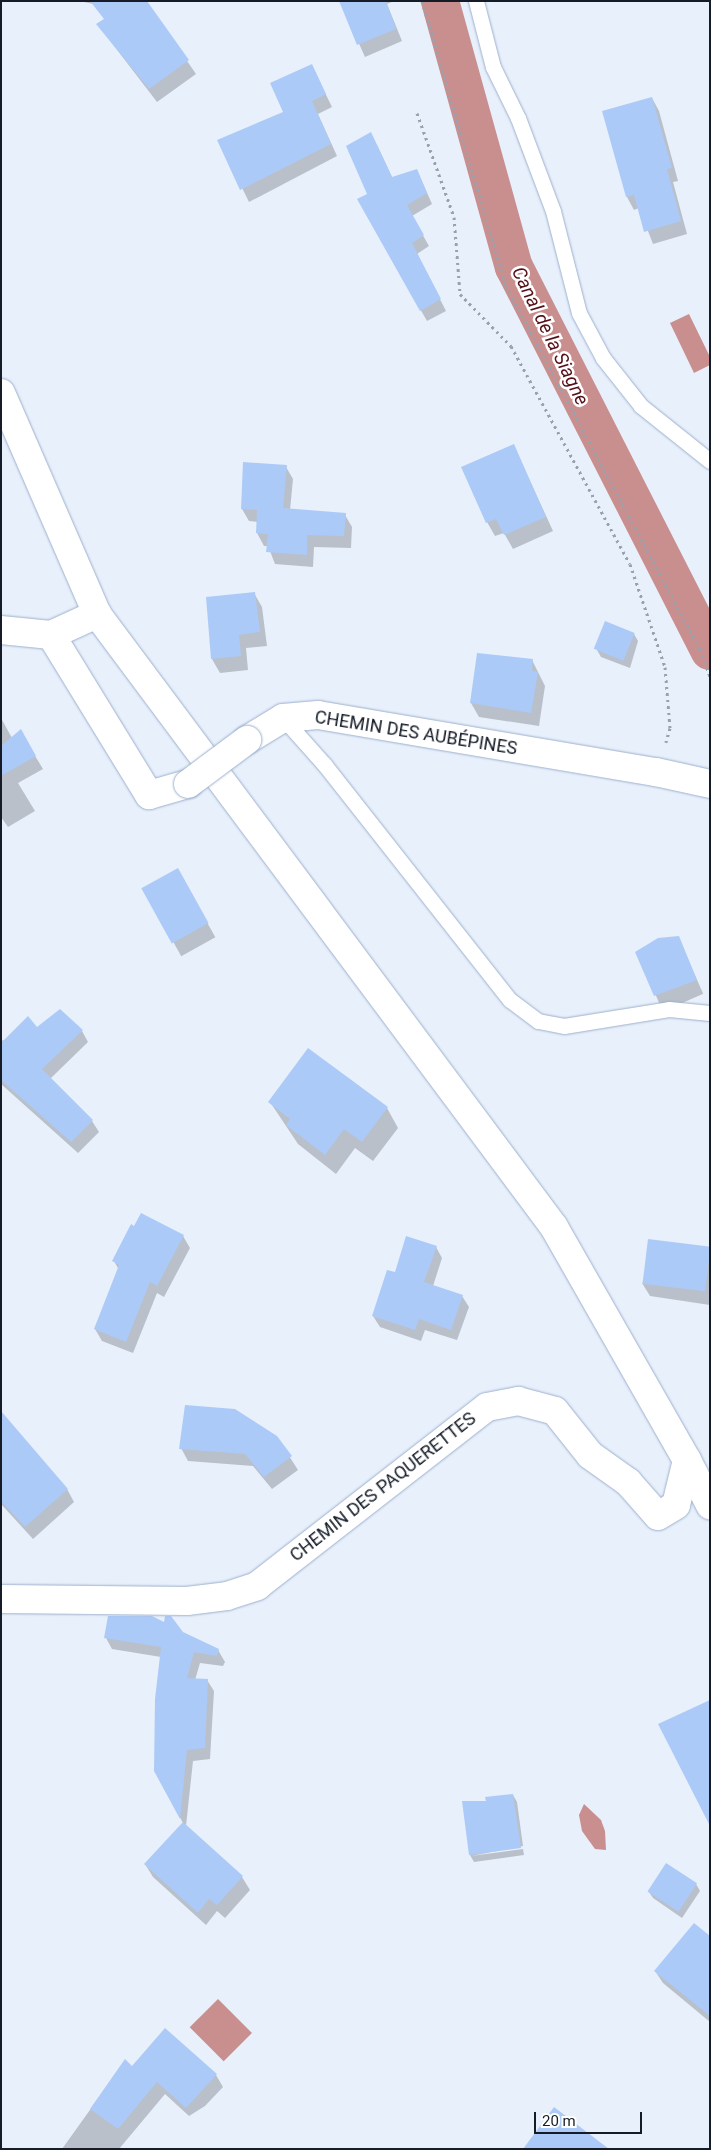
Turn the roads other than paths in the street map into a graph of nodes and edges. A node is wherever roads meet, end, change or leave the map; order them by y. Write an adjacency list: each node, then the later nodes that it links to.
1 (476, 1): 3 (lane)
2 (1, 393): 4 (street)
3 (710, 462)
4 (97, 614): 6 (street); 10 (street)
5 (1, 630): 6 (street)
6 (51, 635): 7 (street, CHEMIN DES AUBÉPINES, bridge)
7 (283, 718): 8 (street, CHEMIN DES AUBÉPINES); 9 (lane)
8 (710, 784)
9 (710, 1013)
10 (687, 1460): 11 (street); 12 (street, CHEMIN DES PAQUERETTES)
11 (710, 1505)
12 (1, 1599)

